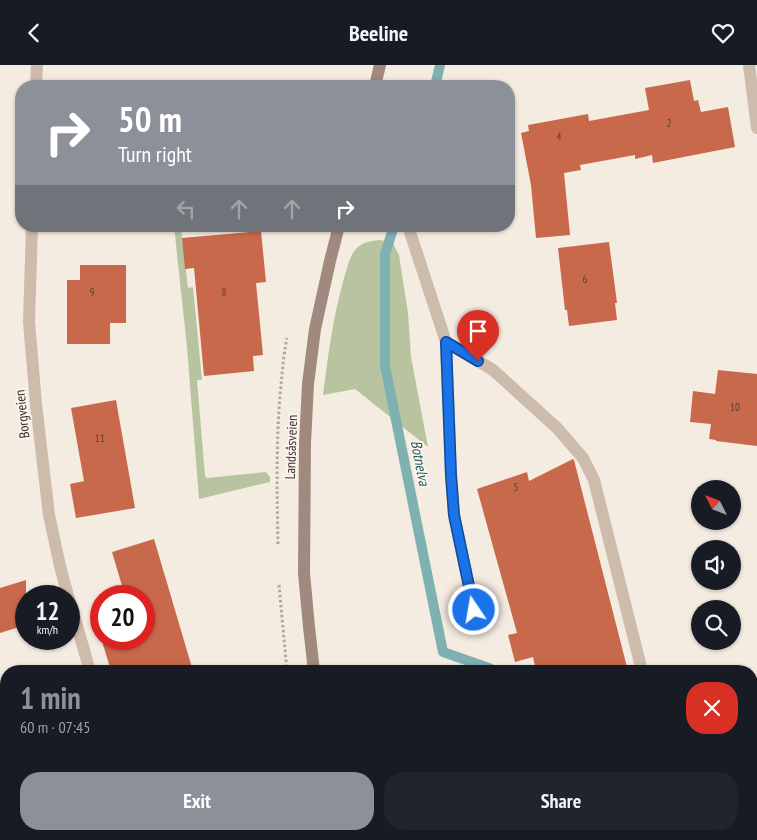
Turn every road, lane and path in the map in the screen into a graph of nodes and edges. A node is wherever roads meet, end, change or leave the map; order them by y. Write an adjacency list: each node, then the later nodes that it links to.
1 (37, 65): 4 (street)
2 (380, 65): 5 (street)
3 (750, 65): 6 (street)
4 (36, 80)
5 (376, 80)
6 (757, 128)
7 (32, 232): 11 (street, Borgveien)
8 (337, 232): 15 (street, Landsåsveien)
9 (410, 232): 10 (street)
10 (446, 342): 12 (street); 16 (street)
11 (65, 585)
12 (478, 629)
13 (80, 637): 14 (street, Borgveien)
14 (88, 665)
15 (313, 665)
16 (640, 665)

